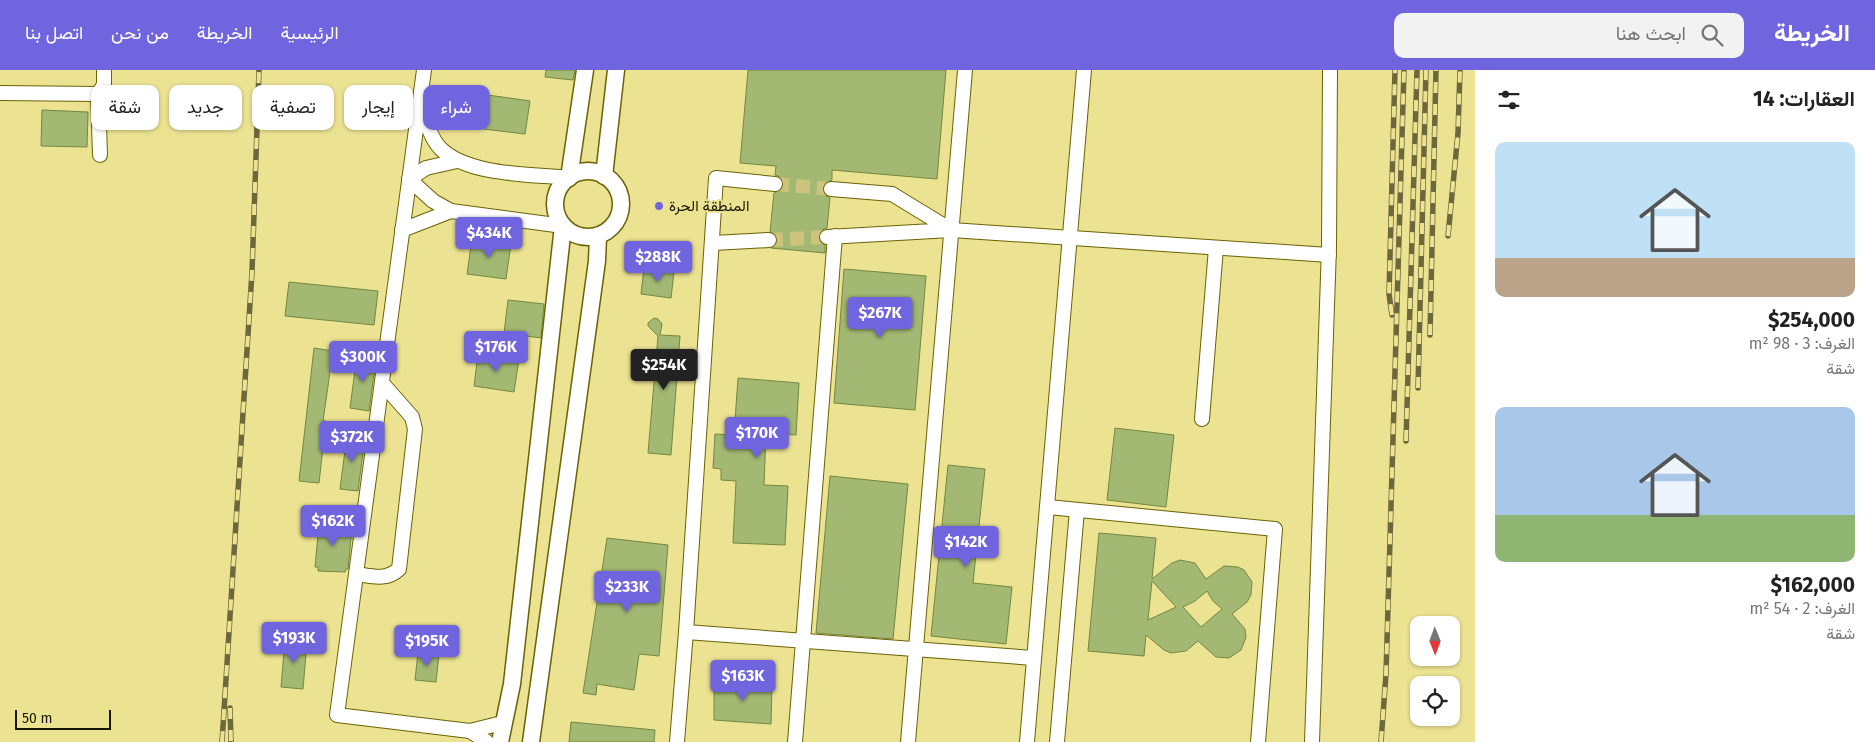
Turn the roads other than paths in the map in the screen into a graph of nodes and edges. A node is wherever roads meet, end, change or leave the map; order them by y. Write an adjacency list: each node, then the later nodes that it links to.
1 (104, 70): 8 (street)
2 (424, 70): 9 (street)
3 (585, 70): 16 (main road)
4 (616, 70): 15 (main road)
5 (965, 70): 23 (street)
6 (1084, 70): 25 (street)
7 (1330, 70): 29 (street)
8 (104, 85)
9 (422, 87): 14 (street); 17 (street)
10 (0, 93): 11 (street)
11 (91, 94)
12 (99, 130): 13 (street)
13 (100, 155)
14 (458, 161): 16 (street); 17 (street)
15 (604, 176): 16 (main road); 24 (main road)
16 (569, 178): 21 (main road)
17 (409, 179): 20 (street); 22 (street)
18 (775, 184): 27 (street)
19 (831, 189): 23 (street)
20 (451, 211): 21 (street); 22 (street)
21 (563, 226): 24 (main road); 39 (main road)
22 (402, 230): 30 (street)
23 (951, 230): 25 (street); 36 (street); 37 (street)
24 (598, 236): 43 (main road)
25 (1070, 238): 28 (street); 32 (street)
26 (770, 240): 27 (street)
27 (713, 243): 35 (street)
28 (1216, 248): 29 (street); 31 (street)
29 (1329, 255): 50 (street)
30 (382, 383): 34 (street); 34 (street)
31 (1202, 419)
32 (1048, 507): 33 (street); 38 (street)
33 (1077, 510): 48 (street); 49 (street)
34 (356, 574): 40 (street)
35 (686, 632): 36 (street); 44 (street)
36 (803, 641): 37 (street); 45 (street)
37 (918, 649): 38 (street); 46 (street)
38 (1034, 658): 47 (street)
39 (502, 724): 40 (street); 42 (main road)
40 (470, 731): 41 (street)
41 (487, 742)
42 (500, 742)
43 (531, 742)
44 (677, 742)
45 (795, 742)
46 (908, 742)
47 (1027, 742)
48 (1057, 742)
49 (1258, 742)
50 (1312, 742)

